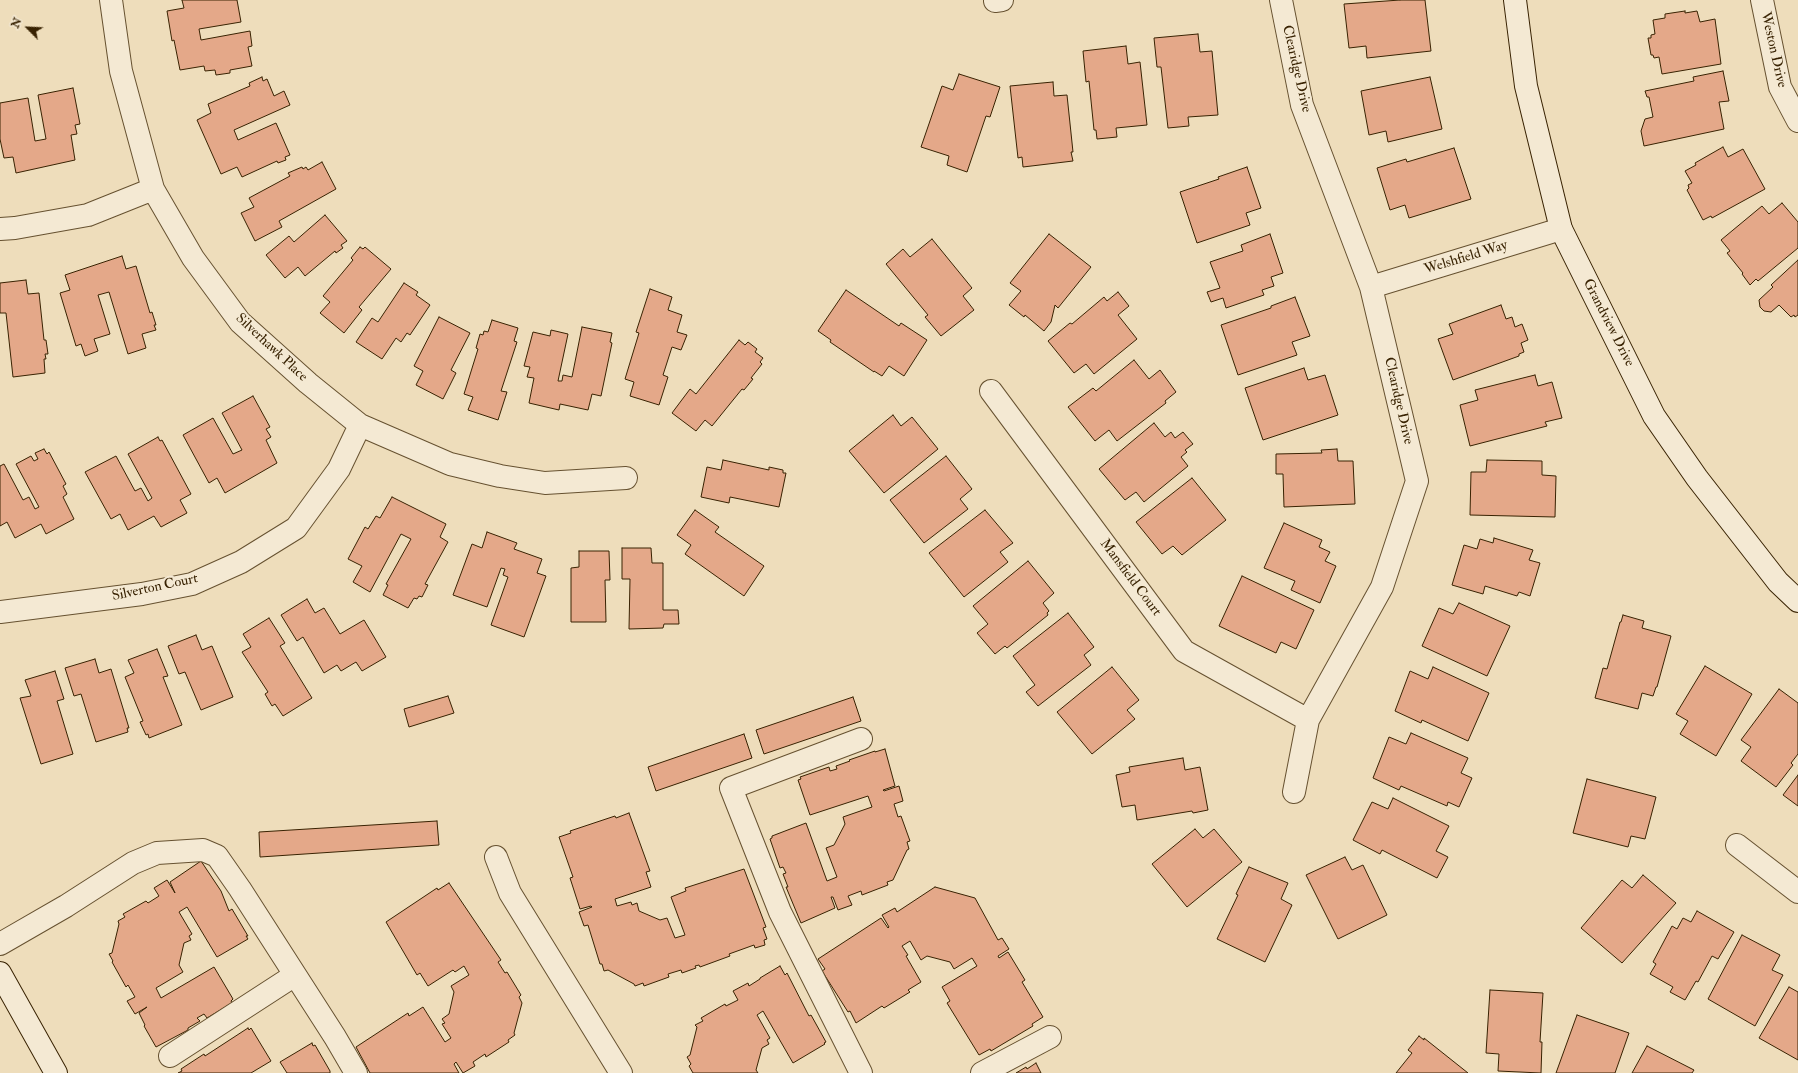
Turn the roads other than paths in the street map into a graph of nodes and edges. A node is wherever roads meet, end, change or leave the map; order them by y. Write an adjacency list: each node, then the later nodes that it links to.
1 (111, 0): 6 (street, Silverhawk Place)
2 (1281, 0): 9 (street, Clearidge Drive)
3 (1515, 0): 8 (street, Grandview Drive)
4 (1762, 0): 5 (street, Weston Drive)
5 (1798, 121)
6 (153, 189): 7 (street); 11 (street, Silverhawk Place)
7 (0, 229)
8 (1561, 230): 9 (street, Welshfield Way); 13 (street, Grandview Drive)
9 (1372, 287): 15 (street, Clearidge Drive)
10 (991, 391): 15 (street, Mansfield Court)
11 (360, 425): 12 (street, Silverhawk Place); 14 (street, Silverton Court)
12 (626, 478)
13 (1798, 601)
14 (0, 612)
15 (1308, 720): 17 (street, Clearidge Drive)
16 (861, 739): 29 (street)
17 (1294, 792)
18 (1737, 845): 20 (street)
19 (496, 857): 28 (street)
20 (1798, 892)
21 (0, 944): 23 (street)
22 (0, 973): 26 (street)
23 (295, 975): 25 (street); 27 (street)
24 (1050, 1037): 30 (street)
25 (170, 1056)
26 (56, 1073)
27 (356, 1073)
28 (621, 1073)
29 (861, 1073)
30 (982, 1073)

